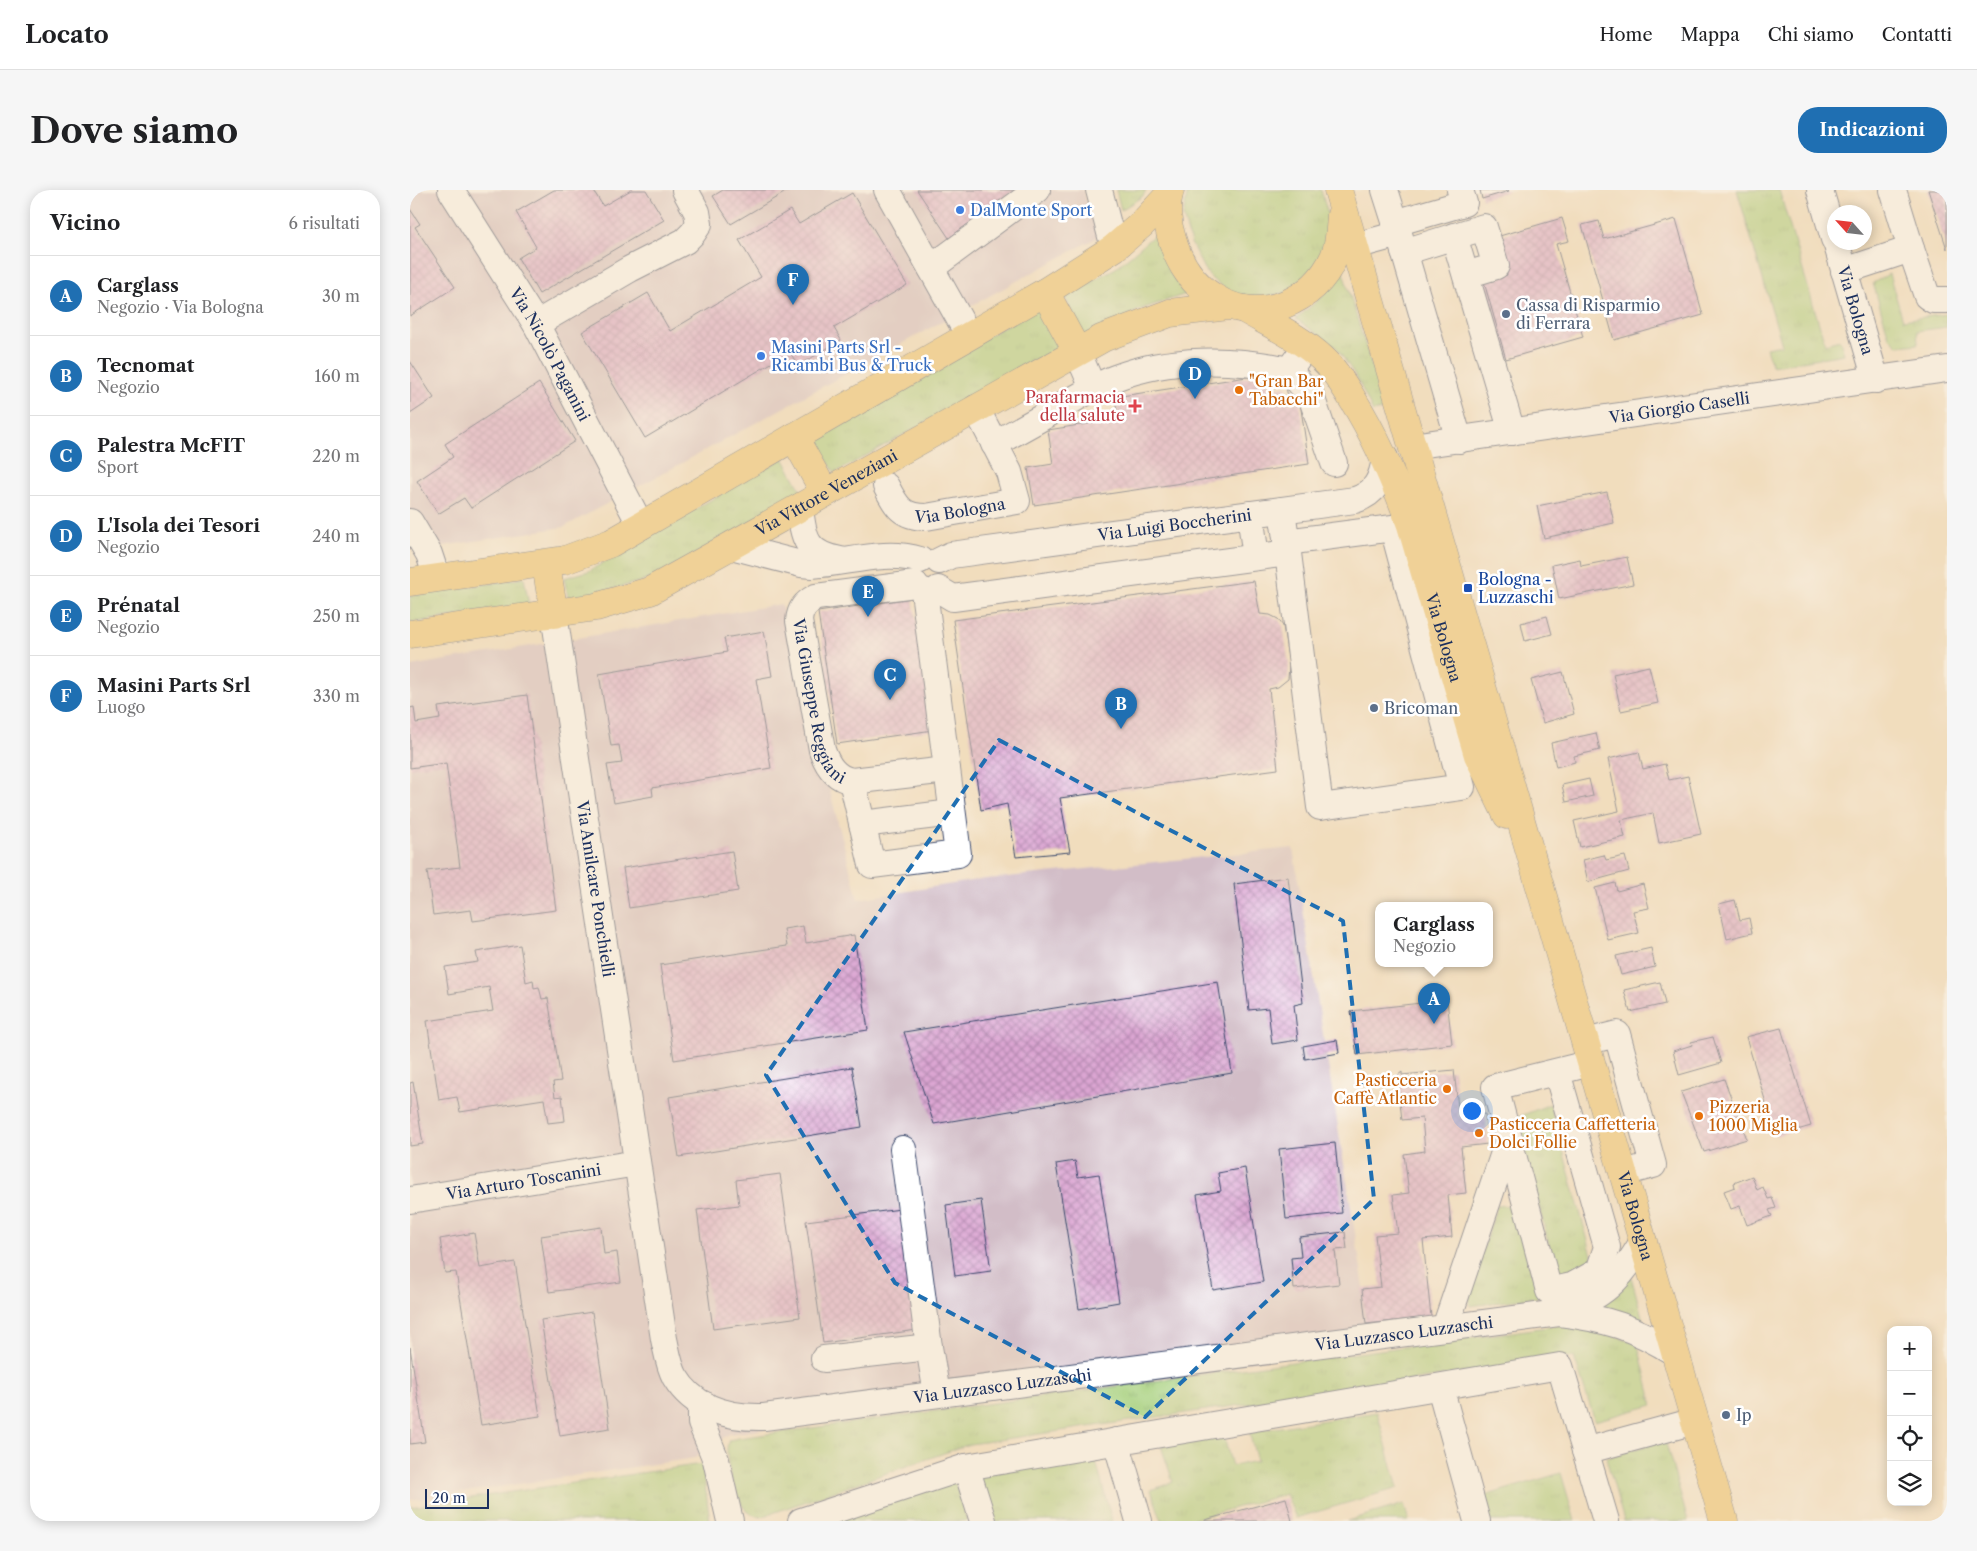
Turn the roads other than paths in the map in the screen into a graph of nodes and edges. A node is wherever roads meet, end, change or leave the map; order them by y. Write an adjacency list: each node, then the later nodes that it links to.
1 (450, 190): 23 (street, Via Nicolò Paganini)
2 (685, 190): 23 (street)
3 (887, 190): 18 (street)
4 (1037, 190): 18 (street)
5 (1099, 190): 15 (street)
6 (1385, 190): 13 (street)
7 (1460, 190): 13 (street)
8 (1820, 190): 12 (street)
9 (1893, 190): 17 (street)
10 (1169, 193): 15 (main road); 22 (main road, Via Bologna)
11 (1339, 194): 14 (main road, Via Bologna); 22 (main road, Via Bologna)
12 (1827, 214)
13 (1399, 236): 14 (street); 33 (street); 35 (street)
14 (1355, 246): 37 (main road, Via Bologna)
15 (1114, 248): 20 (main road)
16 (1838, 250): 19 (street, Via Bologna)
17 (1911, 250): 19 (street); 21 (street)
18 (931, 268): 24 (street)
19 (1844, 270): 29 (street, Via Bologna)
20 (1045, 292): 24 (main road); 26 (main road)
21 (1947, 300)
22 (1236, 308): 25 (main road, Via Bologna); 26 (main road, Via Vittore Veneziani)
23 (536, 324): 46 (street, Via Nicolò Paganini)
24 (969, 336): 34 (main road)
25 (1306, 346): 28 (street); 32 (main road, Via Bologna)
26 (1077, 351): 30 (street); 31 (main road, Via Vittore Veneziani)
27 (1947, 369): 29 (street, Via Giorgio Caselli)
28 (1289, 370): 30 (street); 39 (street)
29 (1876, 380): 33 (street, Via Giorgio Caselli)
30 (1093, 388): 36 (street)
31 (976, 408): 36 (street, Via Bologna); 41 (main road, Via Vittore Veneziani)
32 (1365, 419): 37 (main road, Via Bologna); 38 (main road, Via Bologna)
33 (1512, 432): 35 (street, Via Giorgio Caselli)
34 (794, 437): 41 (main road); 46 (main road)
35 (1459, 440): 37 (street, Via Giorgio Caselli)
36 (994, 444): 40 (street, Via Bologna)
37 (1412, 446): 61 (main road, Via Bologna)
38 (1385, 458): 43 (street, Via Luigi Boccherini); 61 (main road, Via Bologna)
39 (1334, 463)
40 (886, 486)
41 (825, 493): 42 (main road, Via Vittore Veneziani)
42 (800, 507): 47 (main road, Via Vittore Veneziani); 50 (street, Via Luigi Boccherini)
43 (1282, 510): 44 (street, Via Luigi Boccherini); 48 (street)
44 (1250, 514): 49 (street); 52 (street, Via Luigi Boccherini)
45 (410, 522): 53 (street)
46 (641, 526): 51 (main road)
47 (731, 546): 50 (street, Via Luigi Boccherini); 55 (main road, Via Vittore Veneziani)
48 (1287, 547): 48 (street, Via Luigi Boccherini); 49 (street, Via Luigi Boccherini)
49 (1256, 558): 52 (street, Via Luigi Boccherini)
50 (846, 561): 52 (street, Via Luigi Boccherini)
51 (546, 564): 53 (main road); 55 (main road)
52 (927, 577): 57 (street, Via Giuseppe Reggiani); 58 (street, Via Giuseppe Reggiani)
53 (437, 578): 54 (main road)
54 (410, 582)
55 (554, 614): 56 (main road, Via Vittore Veneziani); 66 (street, Via Amilcare Ponchielli)
56 (410, 634)
57 (947, 770): 58 (street, Via Giuseppe Reggiani); 59 (street, Via Giuseppe Reggiani)
58 (852, 781): 60 (street, Via Giuseppe Reggiani)
59 (952, 813): 60 (street); 60 (street, Via Giuseppe Reggiani)
60 (862, 824)
61 (1530, 852): 62 (main road, Via Bologna)
62 (1588, 1053): 63 (street); 67 (main road, Via Bologna); 67 (street)
63 (1557, 1072): 64 (street); 64 (street)
64 (1509, 1138): 71 (street)
65 (903, 1149): 72 (street)
66 (637, 1163): 68 (street, Via Arturo Toscanini); 77 (street, Via Luzzasco Luzzaschi)
67 (1623, 1173): 69 (main road, Via Bologna)
68 (410, 1200)
69 (1643, 1241): 70 (street, Via Luzzasco Luzzaschi); 73 (main road, Via Bologna)
70 (1559, 1313): 71 (street, Via Luzzasco Luzzaschi); 73 (street, Via Luzzasco Luzzaschi)
71 (1445, 1328): 76 (street, Via Luzzasco Luzzaschi)
72 (929, 1347): 74 (street); 76 (street)
73 (1675, 1353): 78 (main road, Via Bologna)
74 (824, 1360)
75 (1440, 1386): 79 (street); 80 (street); 86 (street)
76 (937, 1394): 77 (street, Via Luzzasco Luzzaschi)
77 (705, 1405): 82 (street)
78 (1695, 1421): 80 (street); 88 (main road, Via Bologna)
79 (1116, 1441): 81 (street); 85 (street)
80 (1585, 1451): 87 (street)
81 (966, 1467): 83 (street); 84 (street)
82 (730, 1521)
83 (801, 1521)
84 (983, 1521)
85 (1139, 1521)
86 (1477, 1521)
87 (1606, 1521)
88 (1724, 1521)

